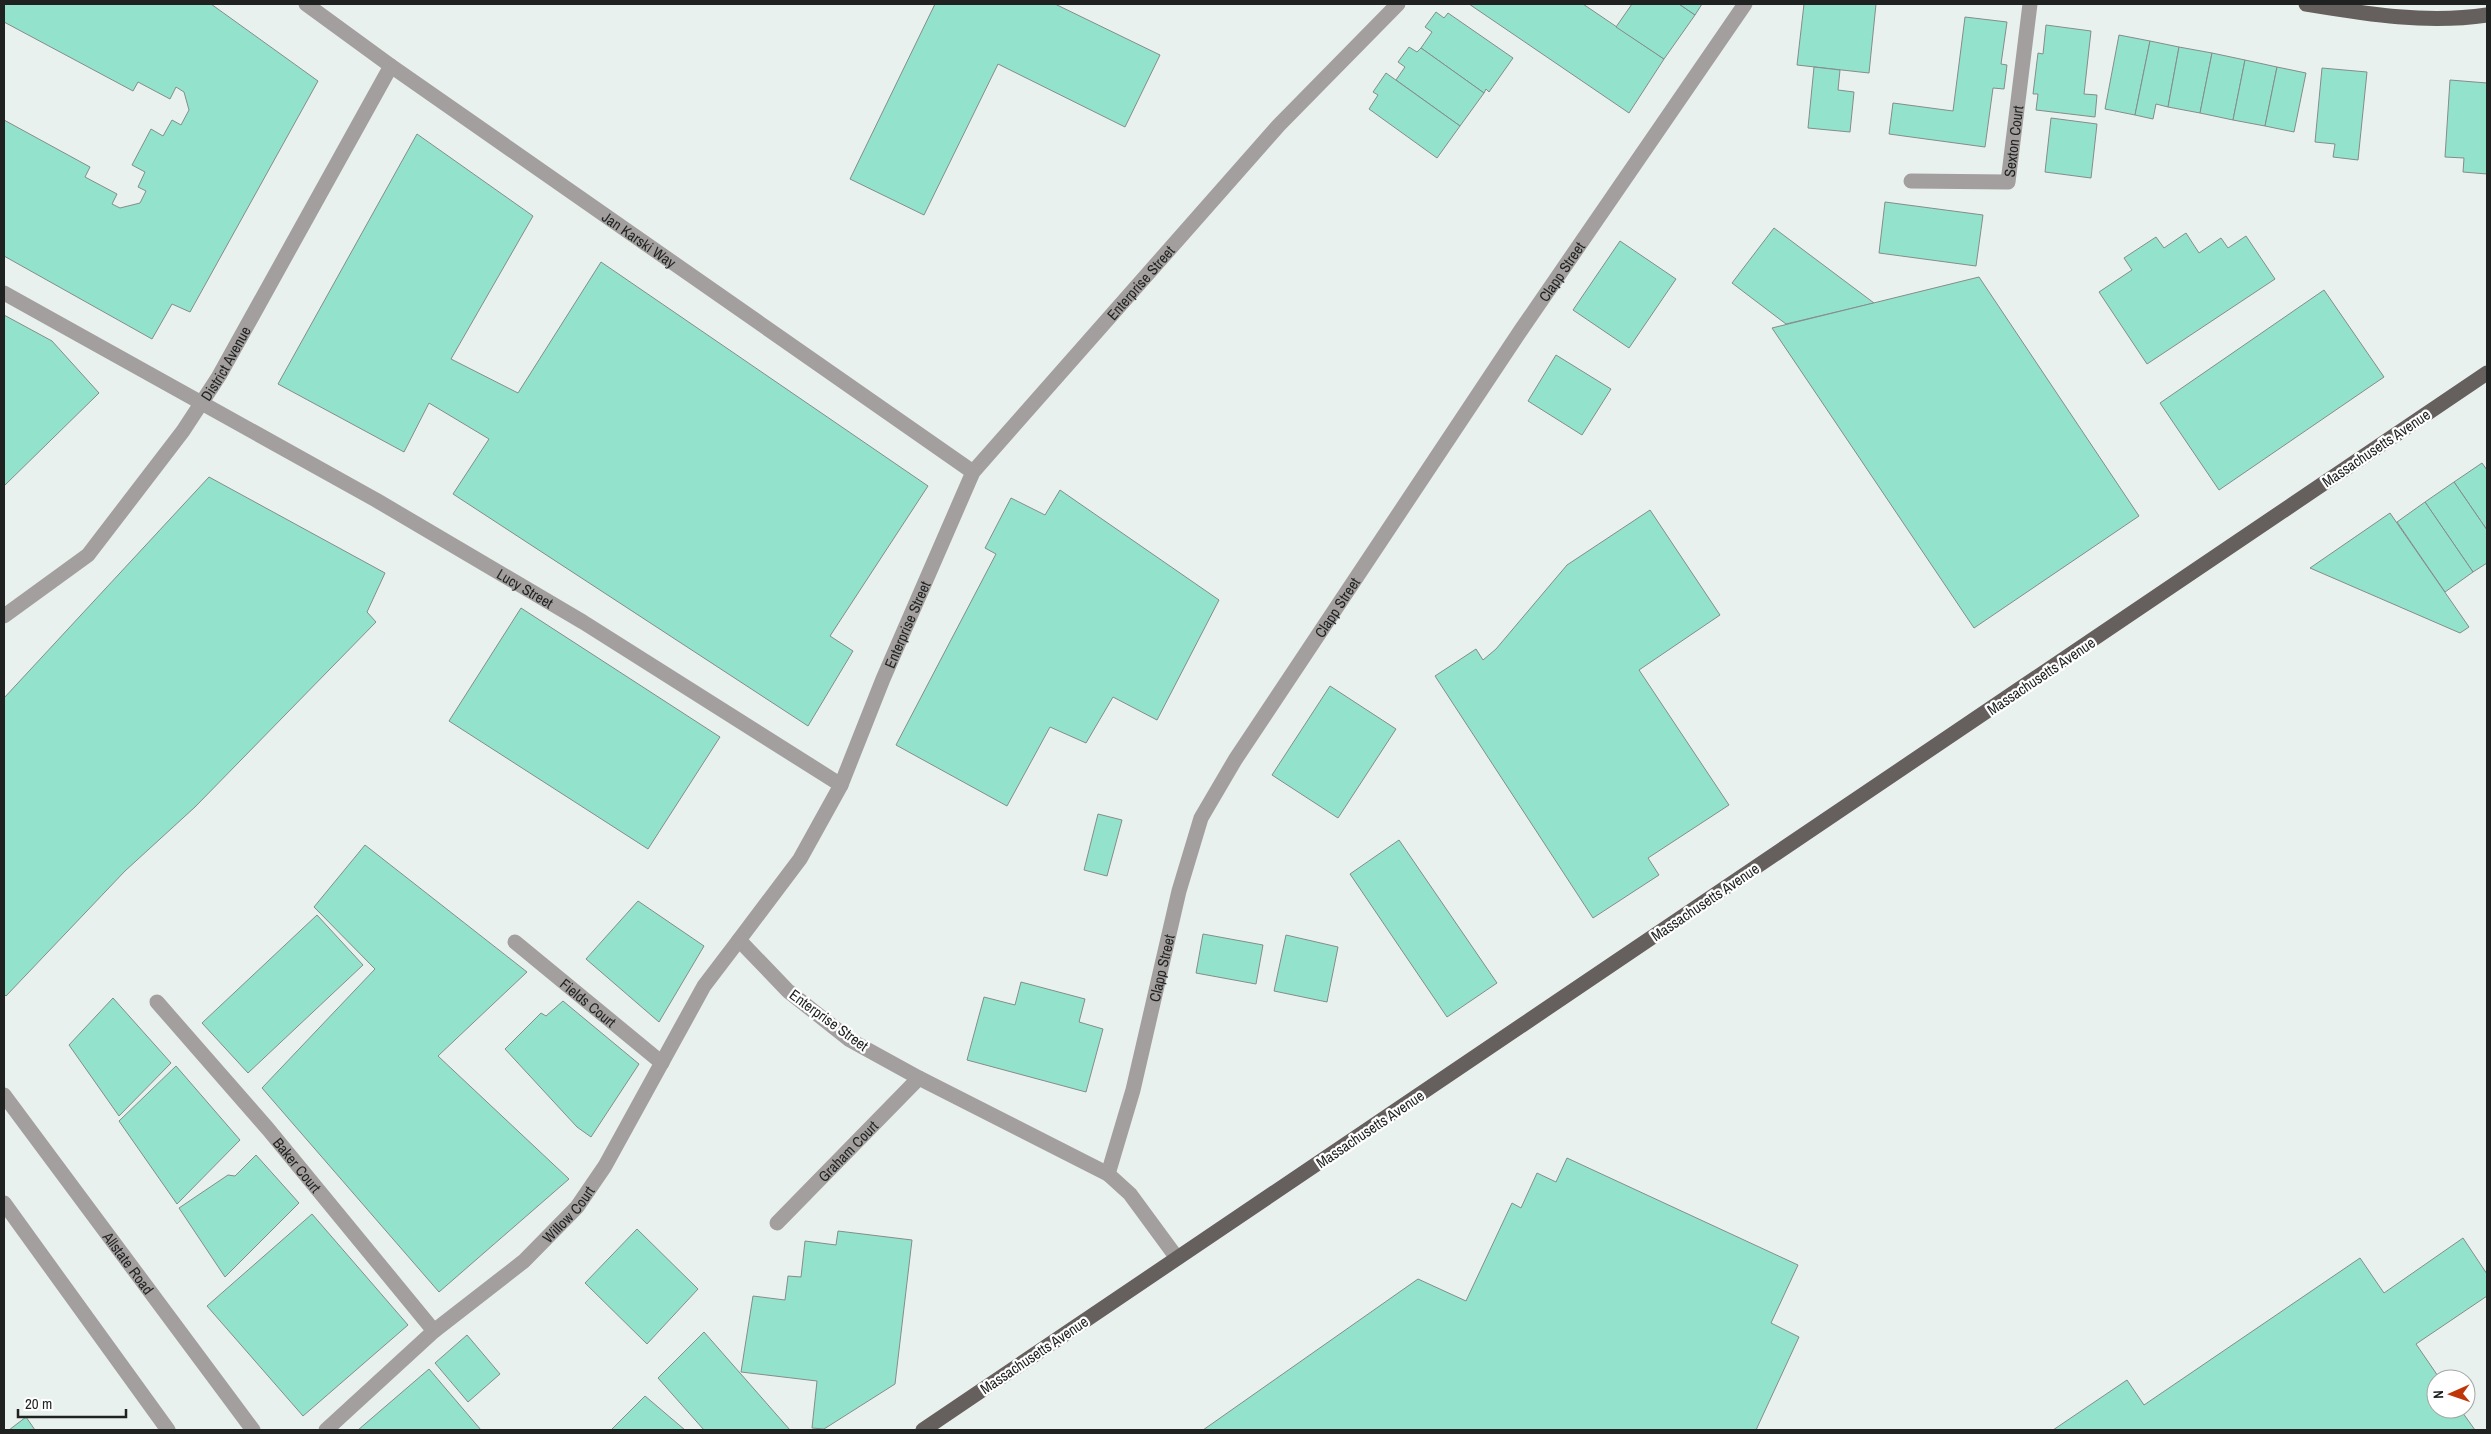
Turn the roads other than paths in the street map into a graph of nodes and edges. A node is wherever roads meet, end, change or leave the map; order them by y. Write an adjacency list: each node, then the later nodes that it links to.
1 (306, 4): 7 (street, Jan Karski Way)
2 (1398, 4): 12 (street, Enterprise Street)
3 (1745, 4): 21 (street, Clapp Street)
4 (2030, 4): 8 (street, Sexton Court)
5 (2306, 4): 6 (main road)
6 (2487, 14)
7 (391, 66): 11 (street, District Avenue); 12 (street, Jan Karski Way)
8 (1911, 180)
9 (4, 293): 11 (street, Lucy Street)
10 (2487, 373): 24 (main road, Massachusetts Avenue)
11 (201, 404): 13 (street, District Avenue); 14 (street, Lucy Street)
12 (972, 472): 14 (street, Enterprise Street)
13 (4, 616)
14 (841, 785): 15 (street, Enterprise Street)
15 (739, 940): 18 (street, Willow Court); 19 (street, Enterprise Street)
16 (515, 942): 18 (street, Fields Court)
17 (157, 1002): 25 (street, Baker Court)
18 (662, 1063): 25 (street, Willow Court)
19 (919, 1078): 21 (street, Enterprise Street); 23 (street, Graham Court)
20 (4, 1095): 27 (street, Allstate Road)
21 (1108, 1174): 24 (street)
22 (4, 1203): 26 (street)
23 (777, 1223)
24 (1177, 1258): 29 (main road, Massachusetts Avenue)
25 (434, 1331): 28 (street, Willow Court)
26 (168, 1430)
27 (253, 1430)
28 (326, 1430)
29 (923, 1430)

